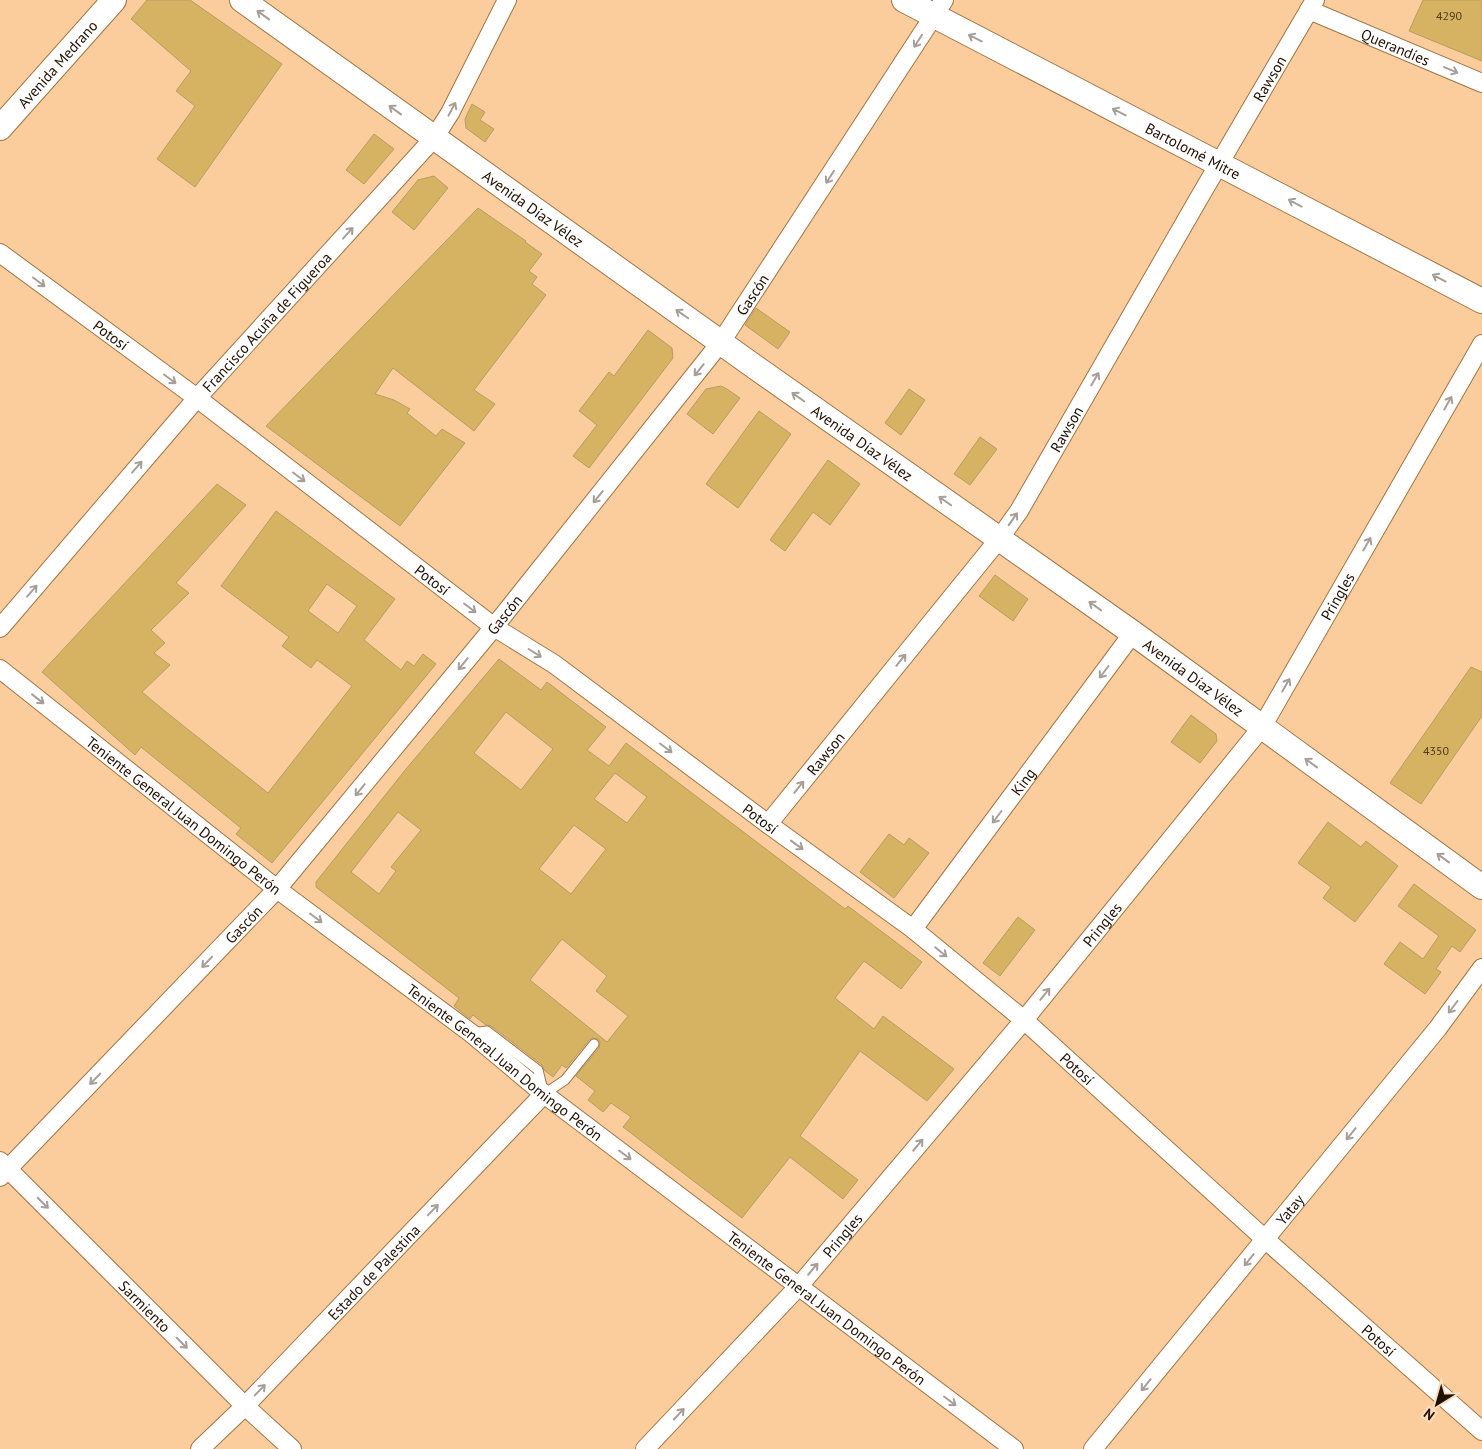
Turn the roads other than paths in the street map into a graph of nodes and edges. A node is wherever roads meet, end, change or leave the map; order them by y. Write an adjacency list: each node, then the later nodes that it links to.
1 (114, 0): 8 (main road, Avenida Medrano)
2 (242, 0): 9 (main road, Avenida Díaz Vélez, one-way to 2)
3 (507, 0): 9 (street, Francisco Acuña de Figueroa, one-way to 3)
4 (904, 0): 6 (main road, Bartolomé Mitre)
5 (1312, 5): 7 (street, Querandíes, one-way to 7); 10 (street, Rawson)
6 (939, 8): 10 (main road, Bartolomé Mitre, one-way to 6); 13 (street, Gascón, one-way to 13)
7 (1482, 83)
8 (0, 128)
9 (434, 138): 13 (main road, Avenida Díaz Vélez, one-way to 9); 15 (street, Francisco Acuña de Figueroa, one-way to 9)
10 (1219, 164): 12 (main road, Bartolomé Mitre, one-way to 10); 16 (street, Rawson, one-way to 10)
11 (0, 253): 15 (street, Potosí, one-way to 15)
12 (1482, 301)
13 (722, 342): 16 (main road, Avenida Díaz Vélez, one-way to 13); 17 (street, Gascón, one-way to 17)
14 (1482, 344): 21 (street, Pringles, one-way to 14)
15 (197, 398): 17 (street, Potosí, one-way to 17); 18 (street, Francisco Acuña de Figueroa, one-way to 15)
16 (999, 540): 19 (main road, Avenida Díaz Vélez, one-way to 16); 22 (street, Rawson, one-way to 16)
17 (494, 626): 22 (street, Potosí, one-way to 22); 24 (street, Gascón, one-way to 24)
18 (0, 628)
19 (1133, 633): 21 (main road, Avenida Díaz Vélez); 25 (street, King, one-way to 25)
20 (0, 669): 24 (street, Teniente General Juan Domingo Perón, one-way to 24)
21 (1262, 727): 23 (main road, Avenida Díaz Vélez, one-way to 21); 27 (street, Pringles, one-way to 21)
22 (768, 824): 25 (street, Potosí, one-way to 25)
23 (1482, 887)
24 (278, 889): 29 (street, Teniente General Juan Domingo Perón, one-way to 29); 30 (street, Gascón, one-way to 30)
25 (913, 929): 27 (street, Potosí, one-way to 27)
26 (1482, 968): 31 (street, Yatay, one-way to 31)
27 (1024, 1020): 31 (street, Potosí); 32 (street, Pringles, one-way to 27)
28 (594, 1044): 29 (lane)
29 (544, 1094): 32 (street, Teniente General Juan Domingo Perón, one-way to 32); 33 (street, Estado de Palestina, one-way to 29)
30 (3, 1169): 33 (street, Sarmiento, one-way to 33)
31 (1266, 1240): 34 (street, Potosí); 39 (street, Yatay, one-way to 39)
32 (799, 1286): 35 (street, Pringles, one-way to 32); 38 (street, Teniente General Juan Domingo Perón, one-way to 38)
33 (245, 1406): 36 (street, Estado de Palestina); 37 (street, Sarmiento)
34 (1482, 1431)
35 (647, 1448)
36 (200, 1449)
37 (292, 1449)
38 (1014, 1449)
39 (1093, 1449)

